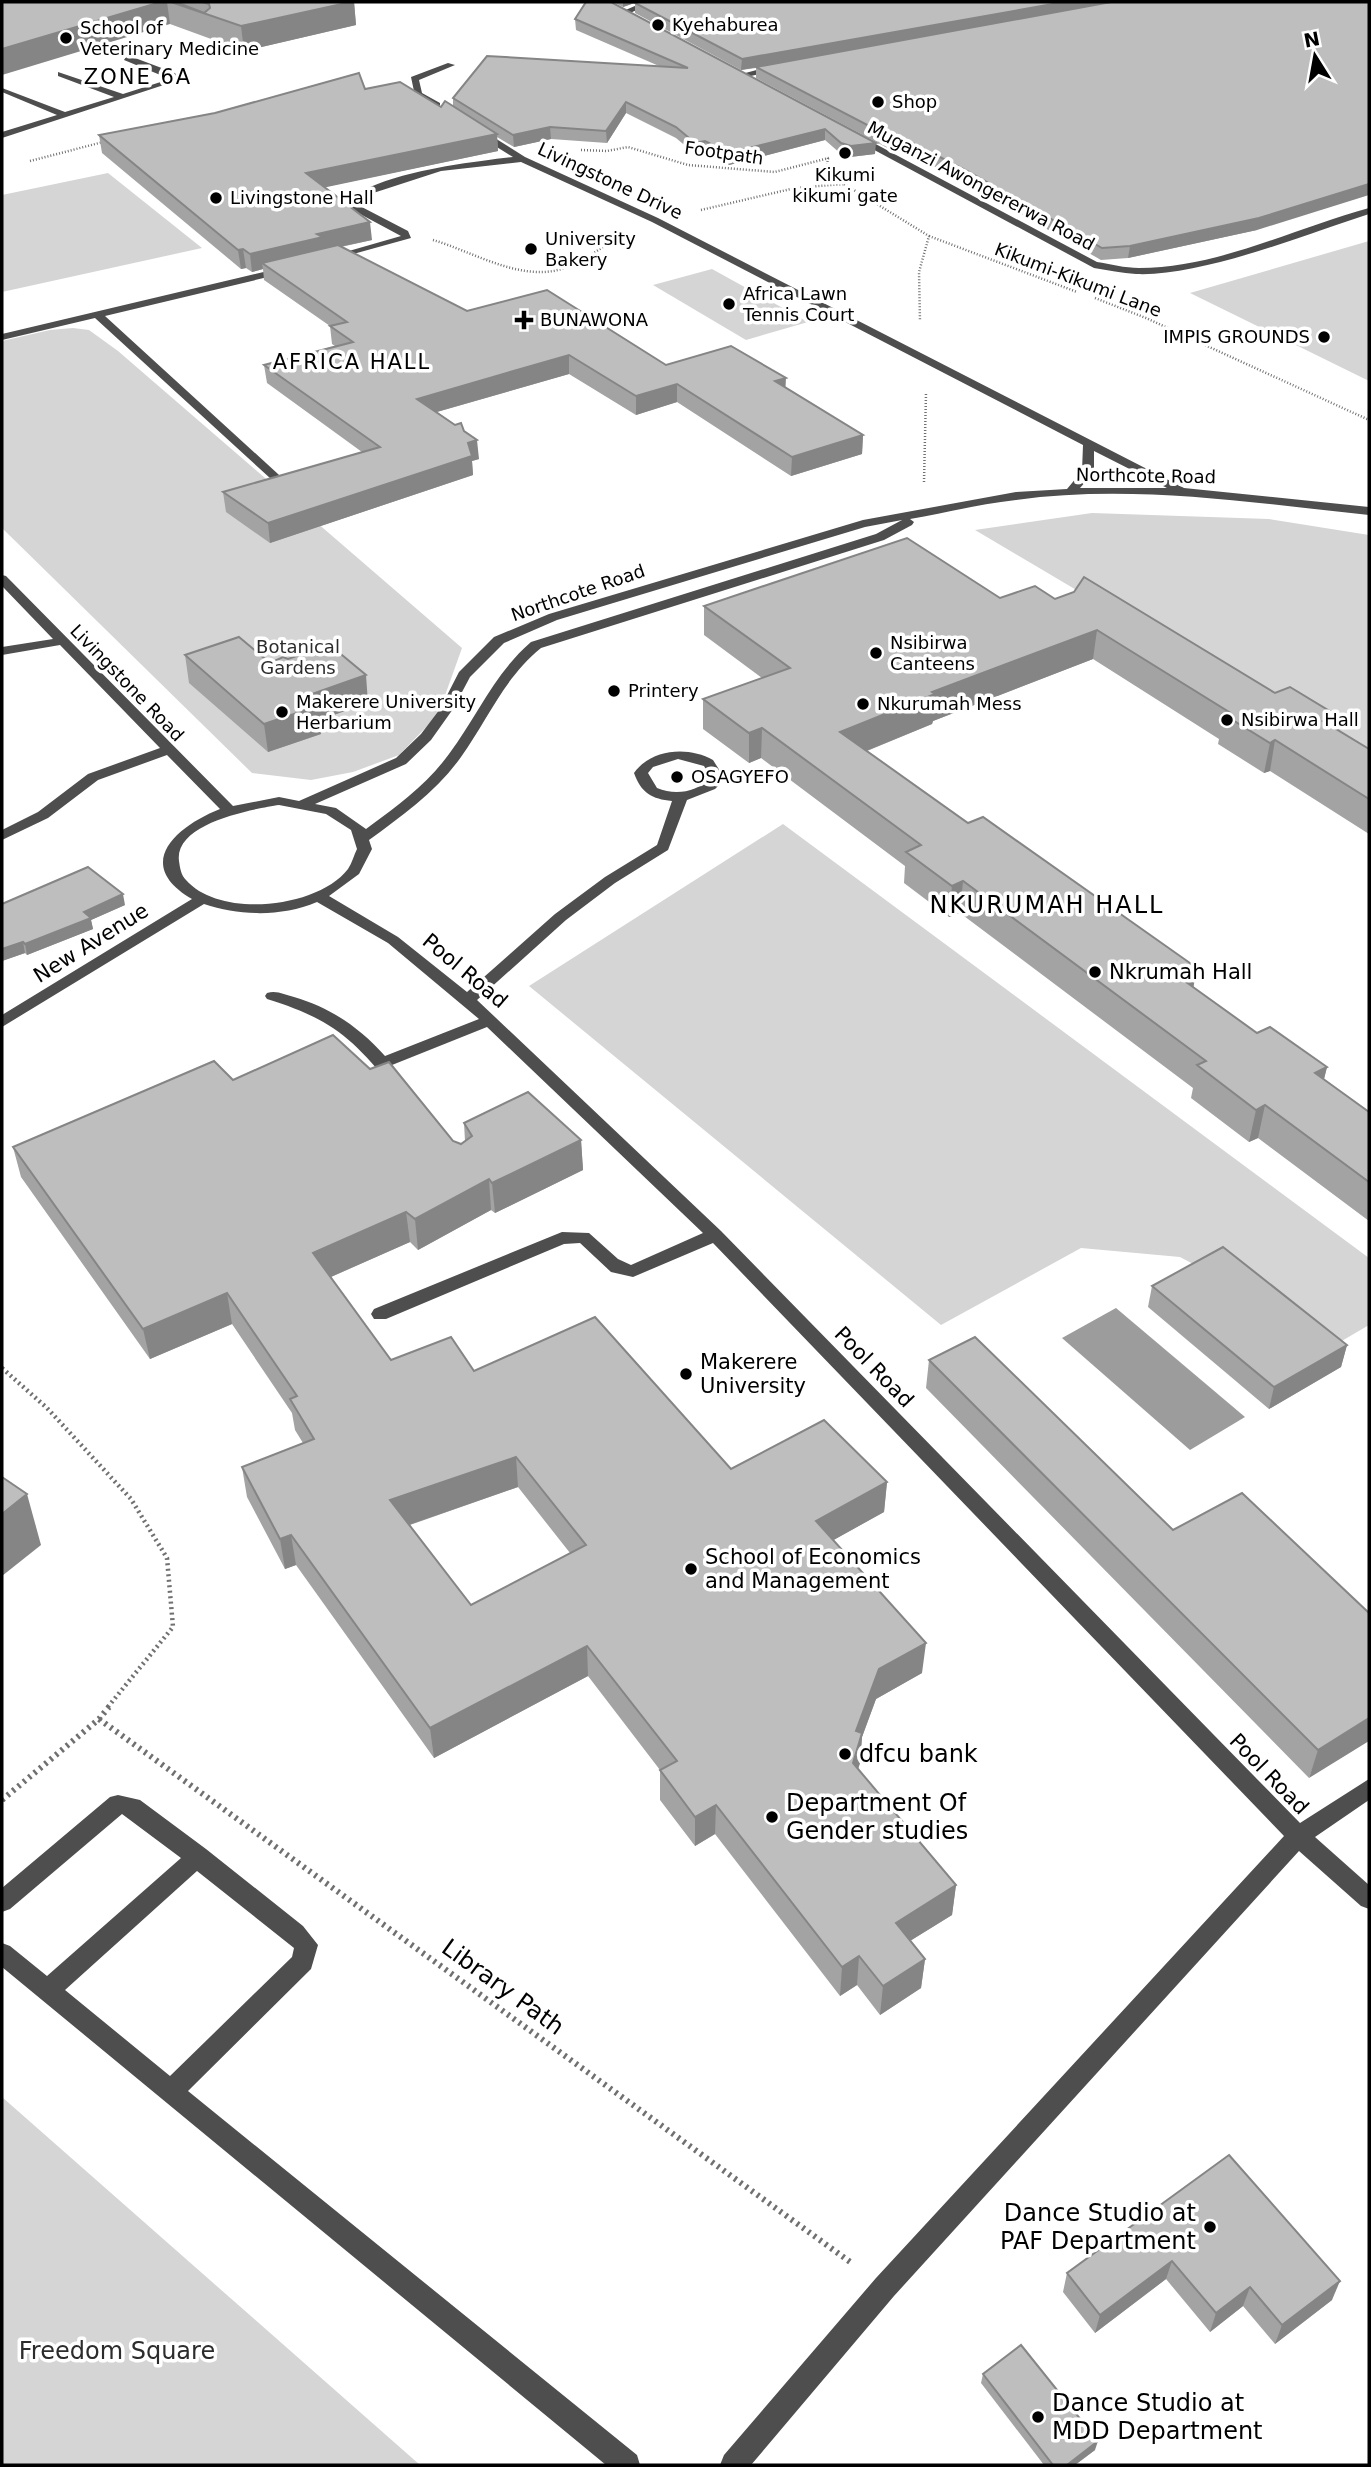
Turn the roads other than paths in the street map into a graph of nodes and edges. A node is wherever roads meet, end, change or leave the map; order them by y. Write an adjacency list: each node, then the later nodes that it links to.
1 (650, 2): 3 (street)
2 (613, 7): 3 (street)
3 (625, 12): 4 (street)
4 (635, 18)
5 (127, 58): 13 (street)
6 (793, 64): 10 (street)
7 (451, 65): 14 (street)
8 (732, 69): 10 (street)
9 (61, 74): 13 (street)
10 (743, 75): 11 (street)
11 (754, 81)
12 (5, 90): 15 (street)
13 (122, 97): 15 (street)
14 (442, 108)
15 (65, 115): 18 (street)
16 (464, 123): 19 (street)
17 (850, 133): 20 (street, Muganzi Awongererwa Road)
18 (2, 135)
19 (522, 159): 21 (street, Livingstone Drive); 25 (street, Livingstone Drive)
20 (1369, 211)
21 (323, 261)
22 (297, 267): 23 (street)
23 (99, 316): 24 (street); 26 (street)
24 (2, 337)
25 (1089, 445): 27 (street); 28 (street, Livingstone Drive)
26 (286, 487)
27 (1070, 492): 28 (street, Northcote Road); 30 (street, Northcote Road)
28 (1185, 492): 29 (street, Northcote Road)
29 (1369, 511)
30 (923, 514): 36 (street, Northcote Road); 39 (street, Northcote Road)
31 (2, 579): 32 (street, Livingstone Road)
32 (62, 642): 33 (street); 34 (street, Livingstone Road)
33 (2, 650)
34 (167, 750): 37 (street, Livingstone Road); 38 (street)
35 (681, 797): 35 (street); 43 (street)
36 (304, 803): 37 (street); 39 (street)
37 (228, 810): 41 (street)
38 (2, 836)
39 (363, 838): 40 (street)
40 (320, 897): 41 (street); 43 (street, Pool Road)
41 (202, 899): 45 (street, New Avenue)
42 (273, 996): 46 (street)
43 (468, 1000): 44 (street, Pool Road)
44 (490, 1020): 46 (street); 48 (street, Pool Road)
45 (2, 1022)
46 (383, 1063): 47 (street)
47 (407, 1094)
48 (715, 1235): 49 (street); 51 (street, Pool Road)
49 (380, 1314)
50 (1369, 1788): 51 (street)
51 (1298, 1836): 53 (street, Pool Road); 59 (street)
52 (198, 1856): 54 (street); 56 (street); 57 (street)
53 (1369, 1899)
54 (2, 1902)
55 (2, 1953): 56 (street)
56 (48, 1990): 57 (street)
57 (172, 2090): 58 (street)
58 (627, 2465)
59 (734, 2465)

